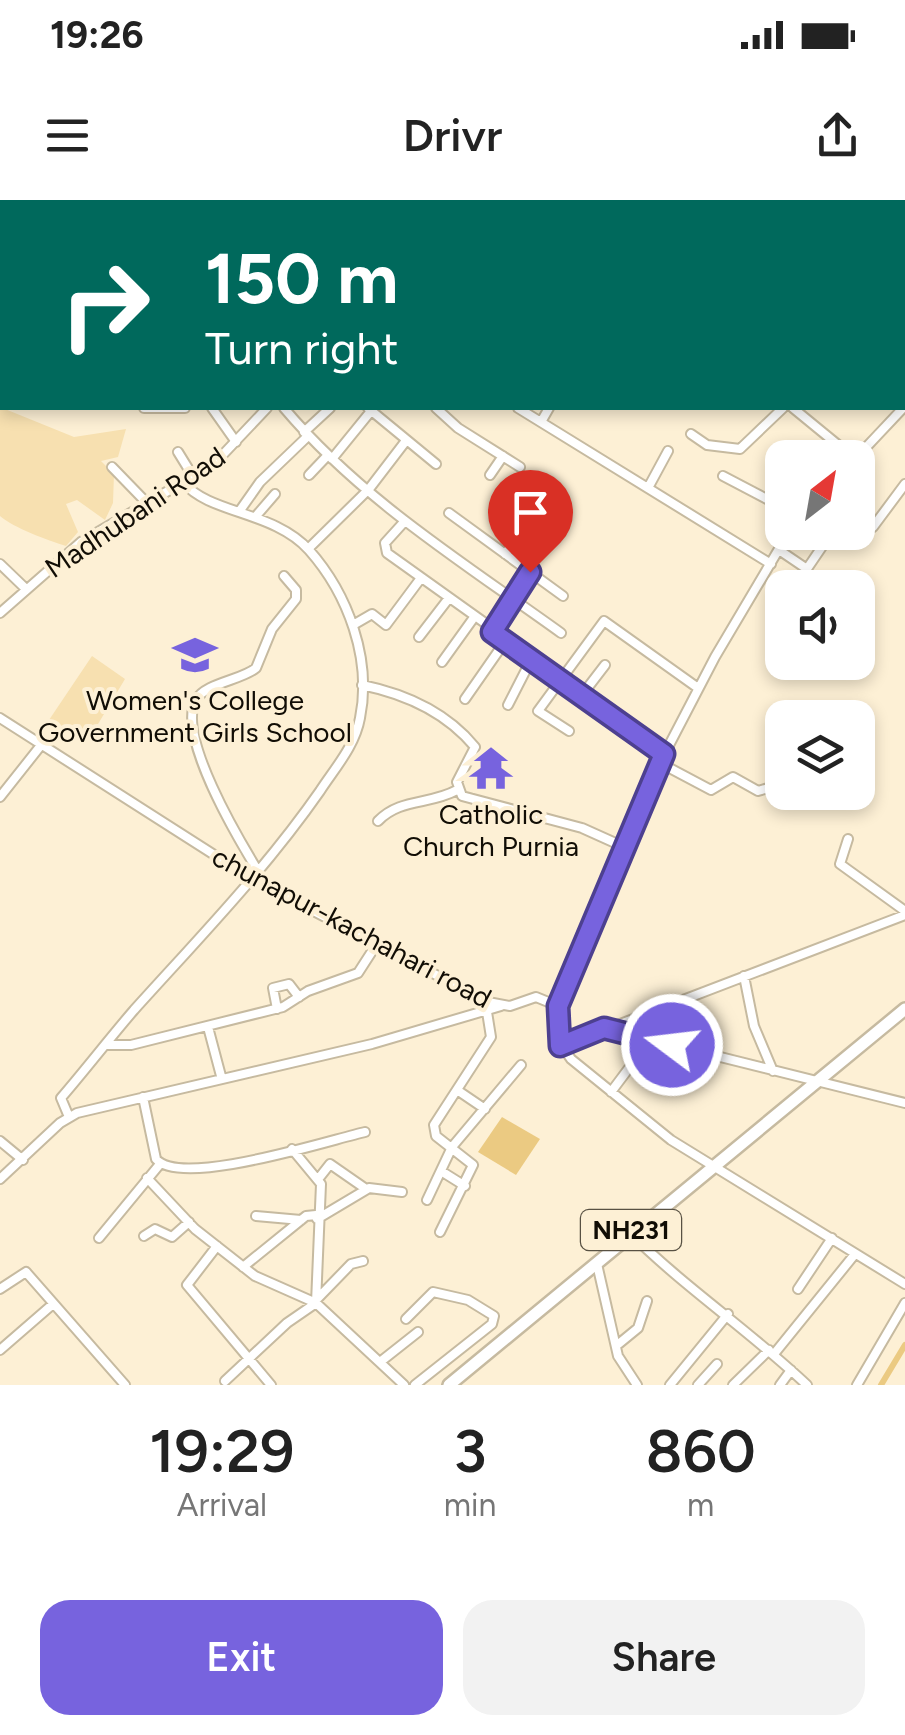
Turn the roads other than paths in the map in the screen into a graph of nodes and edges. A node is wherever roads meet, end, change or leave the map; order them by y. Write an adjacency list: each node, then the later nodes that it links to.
1 (213, 410): 18 (street)
2 (264, 410): 18 (street, Madhubani Road)
3 (286, 410): 14 (street)
4 (328, 410): 14 (street)
5 (368, 410): 23 (street)
6 (370, 410): 19 (street)
7 (441, 410): 22 (street)
8 (521, 410): 13 (street)
9 (548, 410): 13 (street)
10 (781, 410): 15 (street)
11 (795, 410): 16 (street)
12 (901, 410): 17 (street)
13 (541, 422): 33 (street)
14 (306, 434): 23 (street); 38 (street)
15 (691, 434)
16 (833, 440)
17 (872, 440)
18 (236, 442): 30 (street, Madhubani Road)
19 (405, 442): 24 (street); 34 (street)
20 (668, 451): 33 (street)
21 (178, 452): 30 (street)
22 (503, 456): 26 (street); 28 (street)
23 (330, 457): 27 (street); 34 (street)
24 (436, 464)
25 (112, 467): 37 (street)
26 (520, 467)
27 (309, 475)
28 (490, 475)
29 (722, 476): 36 (street)
30 (194, 478): 31 (street, Madhubani Road)
31 (184, 483): 37 (street, Madhubani Road); 38 (street)
32 (905, 484): 42 (street)
33 (648, 488): 49 (street)
34 (367, 490): 41 (street); 44 (street)
35 (275, 494): 40 (street)
36 (765, 498)
37 (145, 501): 54 (street, Madhubani Road)
38 (240, 509): 40 (street)
39 (448, 513): 47 (street)
40 (256, 516): 44 (street)
41 (404, 522): 53 (street); 57 (street)
42 (875, 524)
43 (518, 536): 47 (street)
44 (308, 549): 60 (street)
45 (779, 550): 49 (street); 50 (street)
46 (820, 550): 50 (street)
47 (505, 554): 51 (street)
48 (0, 564): 54 (street)
49 (771, 564): 70 (street)
50 (807, 568)
51 (530, 572): 55 (street); 57 (street)
52 (284, 576): 85 (street)
53 (421, 578): 56 (street); 60 (street)
54 (26, 589): 58 (street, Madhubani Road)
55 (563, 596)
56 (449, 598): 59 (street); 63 (street)
57 (512, 600): 61 (street); 62 (street)
58 (0, 613)
59 (475, 616): 61 (street); 66 (street)
60 (354, 625): 69 (street)
61 (492, 628): 64 (street)
62 (561, 633)
63 (419, 637)
64 (504, 642): 65 (street); 72 (street)
65 (532, 660): 68 (street); 73 (street)
66 (442, 662)
67 (606, 665): 71 (street)
68 (562, 679): 70 (street); 71 (street); 75 (street)
69 (362, 684): 80 (street); 85 (street)
70 (698, 688): 77 (street)
71 (582, 695): 77 (street)
72 (466, 698)
73 (508, 704)
74 (0, 718): 76 (street, chunapur-kachahari road)
75 (569, 731)
76 (42, 744): 81 (street); 86 (street, chunapur-kachahari road)
77 (664, 754): 78 (street)
78 (660, 763): 79 (street); 84 (street)
79 (765, 789)
80 (457, 790): 82 (street); 84 (street)
81 (0, 797)
82 (378, 821)
83 (848, 839): 87 (street)
84 (622, 846): 92 (street)
85 (258, 871): 86 (street)
86 (252, 879): 88 (street, chunapur-kachahari road); 98 (street)
87 (905, 913): 89 (street)
88 (378, 942): 90 (street); 91 (street, chunapur-kachahari road)
89 (744, 976): 97 (street); 102 (street)
90 (299, 997): 93 (street); 93 (street)
91 (502, 1006): 92 (street, chunapur-kachahari road); 95 (street)
92 (558, 1006): 99 (street)
93 (277, 1009): 96 (street)
94 (905, 1010): 104 (highway, NH231)
95 (487, 1012): 103 (street); 105 (street)
96 (208, 1026): 98 (street); 103 (street)
97 (604, 1028): 99 (street); 102 (street)
98 (106, 1046): 110 (street)
99 (560, 1046): 106 (street)
100 (635, 1060): 106 (street)
101 (522, 1064): 109 (street)
102 (773, 1071): 104 (street)
103 (221, 1076): 107 (street)
104 (820, 1079): 108 (street); 117 (highway, NH231)
105 (457, 1090): 109 (street); 114 (street)
106 (611, 1092): 117 (street)
107 (144, 1097): 110 (street); 116 (street)
108 (905, 1103)
109 (485, 1108): 114 (street)
110 (69, 1117): 115 (street)
111 (364, 1132): 113 (street)
112 (0, 1141): 115 (street)
113 (292, 1148): 116 (street); 120 (street)
114 (452, 1148): 118 (street); 122 (street)
115 (23, 1160): 121 (street)
116 (160, 1164): 119 (street)
117 (713, 1165): 131 (highway, NH231); 134 (street)
118 (441, 1171): 122 (street); 125 (street)
119 (147, 1178): 129 (street); 133 (street)
120 (319, 1178): 123 (street); 127 (street)
121 (0, 1179)
122 (465, 1186): 130 (street)
123 (366, 1189): 124 (street); 127 (street)
124 (402, 1192)
125 (427, 1200)
126 (256, 1216): 128 (street)
127 (316, 1218): 128 (street); 144 (street)
128 (302, 1220): 139 (street)
129 (188, 1222): 132 (street); 135 (street)
130 (440, 1232)
131 (631, 1234): 138 (highway, NH231); 148 (street)
132 (144, 1236)
133 (99, 1238)
134 (832, 1238): 136 (street); 143 (street)
135 (217, 1246): 139 (street); 154 (street)
136 (856, 1254): 141 (street); 153 (street)
137 (363, 1262): 144 (street)
138 (596, 1262): 151 (street); 163 (highway, NH231); 164 (highway, NH231)
139 (244, 1267): 144 (street)
140 (905, 1268): 141 (street)
141 (902, 1282)
142 (0, 1289): 147 (street)
143 (798, 1289)
144 (317, 1301): 154 (street); 155 (street)
145 (647, 1301): 151 (street)
146 (905, 1302): 171 (street)
147 (53, 1304): 152 (street); 159 (street)
148 (728, 1314): 153 (street); 166 (street)
149 (406, 1318): 162 (street)
150 (418, 1332): 155 (street)
151 (616, 1346): 165 (street)
152 (0, 1350)
153 (772, 1352): 157 (street); 168 (street)
154 (248, 1358): 158 (street); 160 (street)
155 (380, 1362): 161 (street)
156 (717, 1364): 167 (street)
157 (791, 1370): 169 (street); 170 (street)
158 (225, 1380)
159 (126, 1385)
160 (271, 1385)
161 (404, 1385)
162 (415, 1385)
163 (438, 1385)
164 (449, 1385)
165 (637, 1385)
166 (670, 1385)
167 (698, 1385)
168 (732, 1385)
169 (780, 1385)
170 (807, 1385)
171 (857, 1385)

